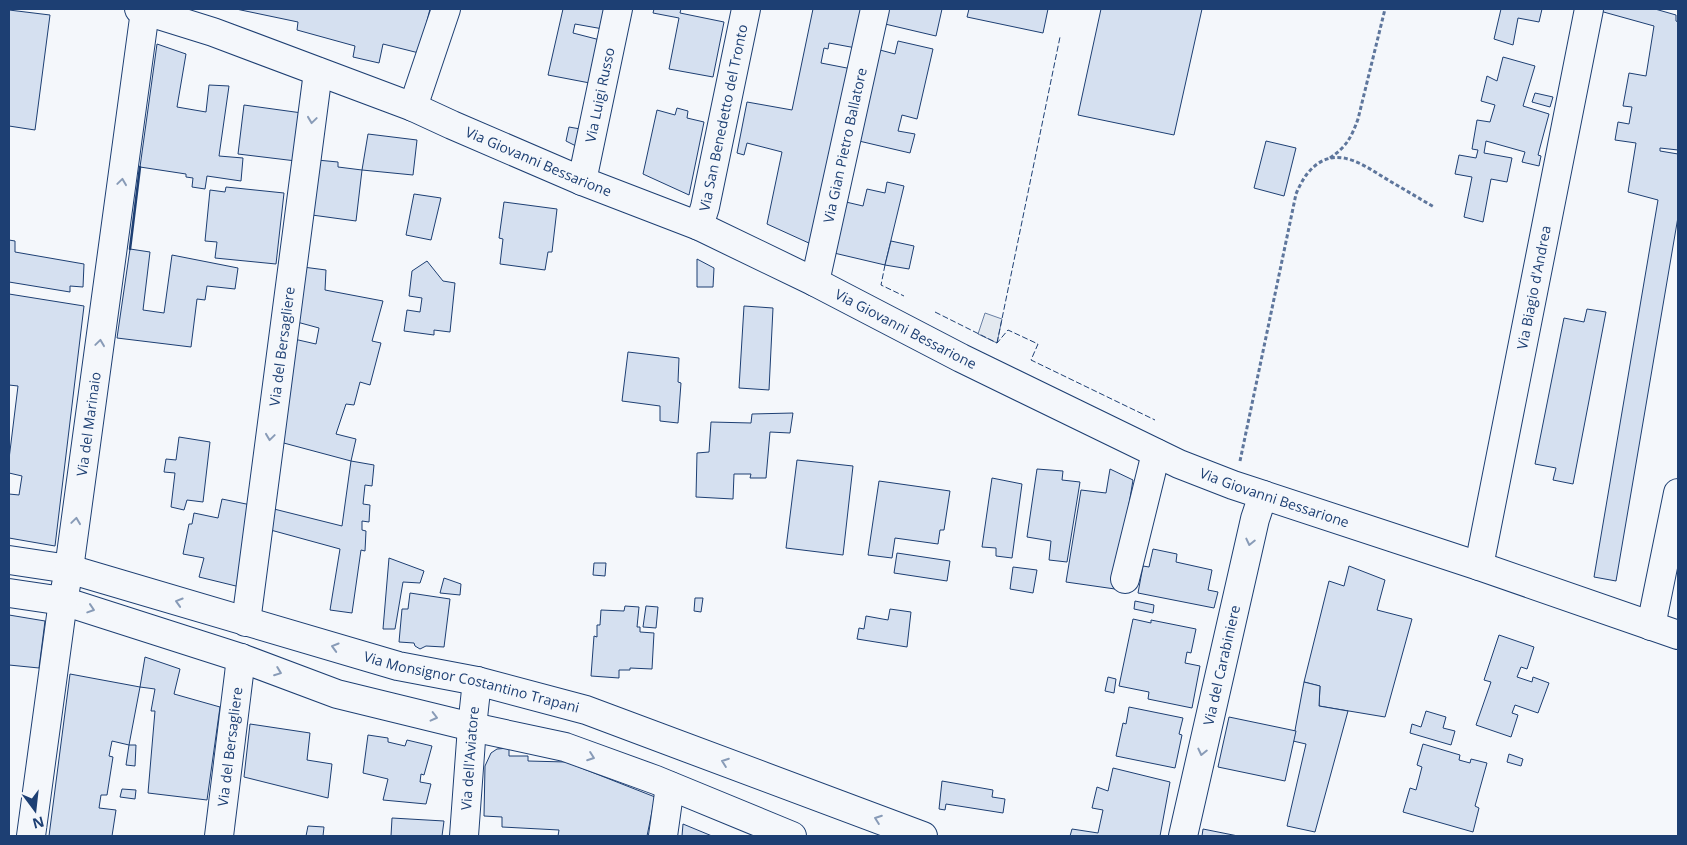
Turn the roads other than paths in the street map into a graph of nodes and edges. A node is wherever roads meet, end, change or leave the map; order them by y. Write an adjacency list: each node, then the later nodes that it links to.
1 (446, 9): 9 (street)
2 (618, 9): 10 (street, Via Luigi Russo)
3 (746, 9): 11 (street, Via San Benedetto del Tronto)
4 (875, 9): 12 (street, Via Gian Pietro Ballatore)
5 (1589, 9): 17 (street, Via Biagio d'Andrea)
6 (142, 10): 7 (street, Via Giovanni Bessarione); 18 (street, Via del Marinaio, one-way to 6)
7 (216, 20): 8 (street, Via Giovanni Bessarione)
8 (318, 72): 9 (street, Via Giovanni Bessarione); 22 (street, Via del Bersagliere, one-way to 22)
9 (413, 107): 10 (street, Via Giovanni Bessarione)
10 (582, 181): 11 (street, Via Giovanni Bessarione)
11 (699, 226): 12 (street, Via Giovanni Bessarione)
12 (815, 282): 13 (street, Via Giovanni Bessarione)
13 (1156, 453): 15 (street, Via Giovanni Bessarione); 19 (street)
14 (1678, 493): 23 (street)
15 (1263, 495): 17 (street, Via Giovanni Bessarione); 35 (street, Via del Carabiniere, one-way to 35)
16 (9, 560): 18 (street, Via Monsignor Costantino Trapani)
17 (1478, 566): 23 (street, Via Giovanni Bessarione)
18 (69, 570): 21 (street, Via del Marinaio); 22 (street, Via Monsignor Costantino Trapani, one-way to 18)
19 (1125, 579)
20 (9, 593): 21 (street)
21 (63, 601): 25 (street, one-way to 25); 29 (street, Via del Marinaio)
22 (246, 622): 26 (street, Via Monsignor Costantino Trapani, one-way to 22)
23 (1651, 626): 24 (street, Via Giovanni Bessarione)
24 (1678, 635)
25 (241, 658): 27 (street, one-way to 27); 30 (street, Via del Bersagliere)
26 (477, 681): 27 (street, Via dell'Aviatore); 34 (street, Via Monsignor Costantino Trapani, one-way to 26)
27 (472, 727): 28 (street, one-way to 28); 31 (street, Via dell'Aviatore)
28 (670, 786): 32 (street); 33 (street)
29 (31, 836)
30 (218, 836)
31 (464, 836)
32 (663, 836)
33 (792, 836)
34 (923, 836)
35 (1183, 836)

